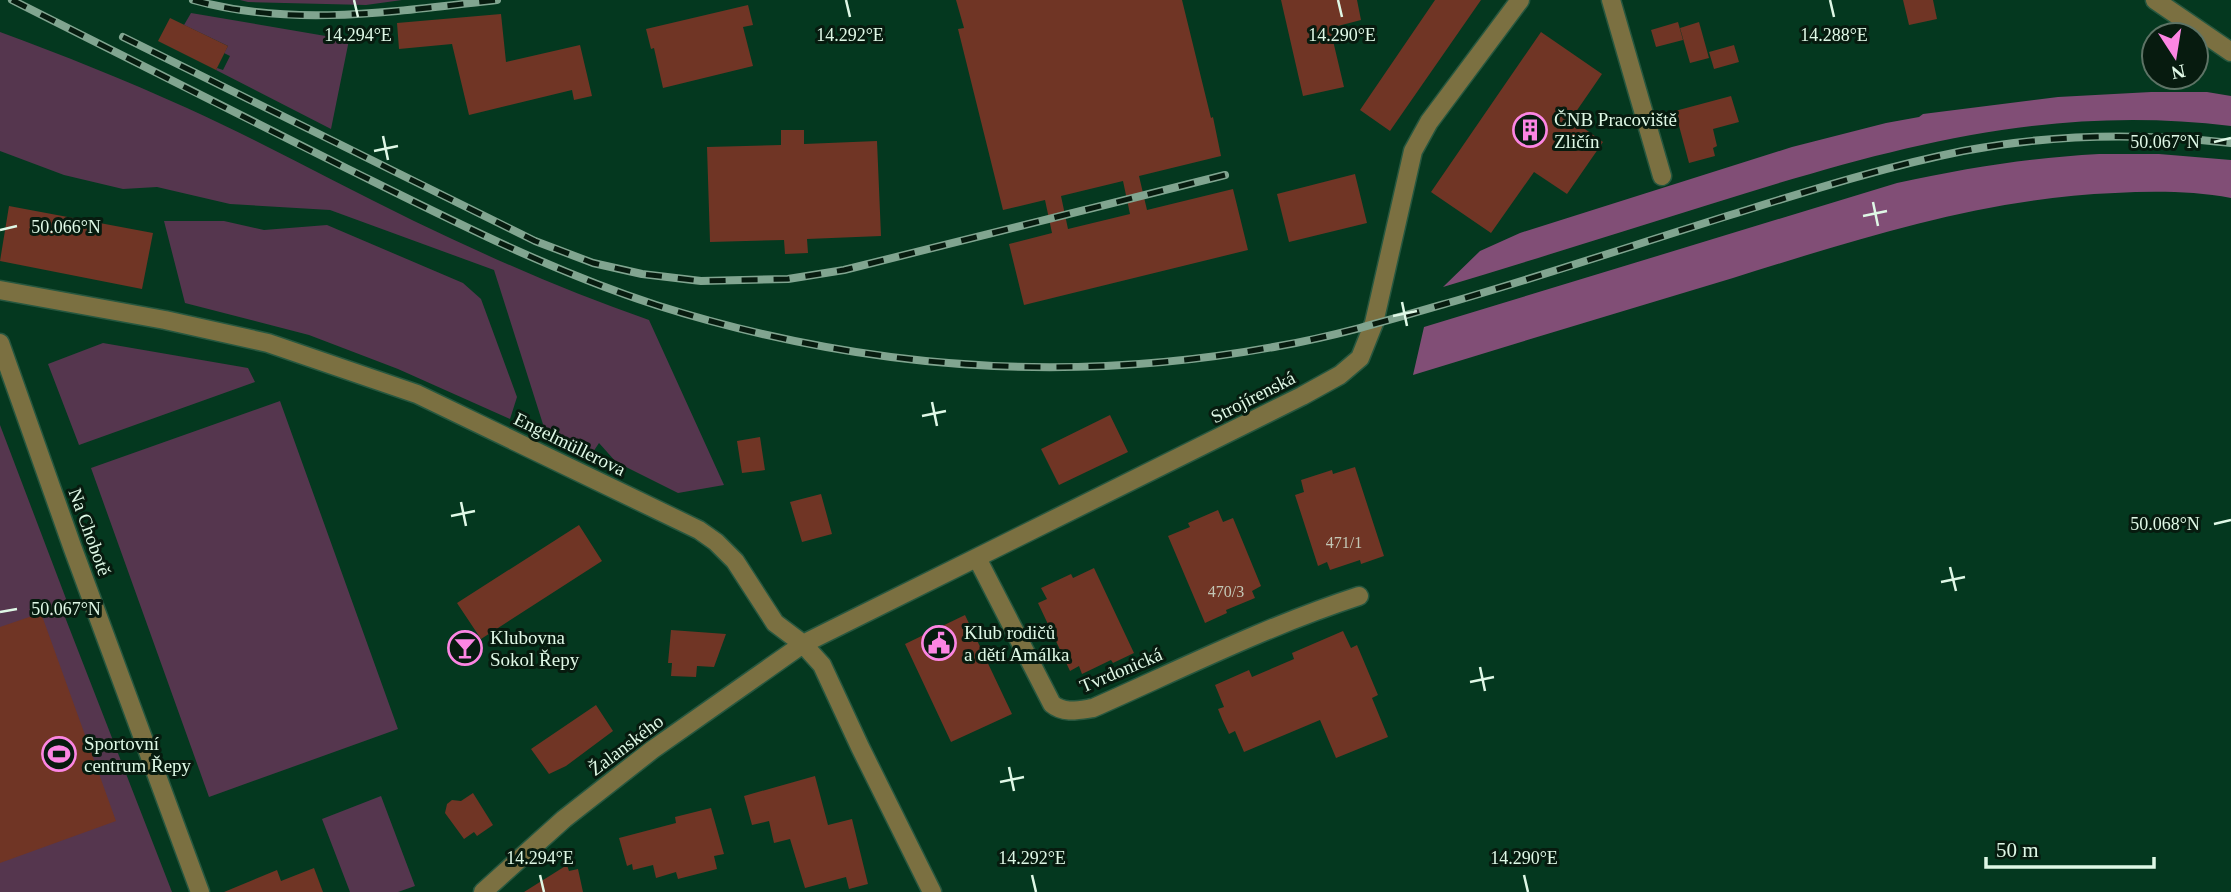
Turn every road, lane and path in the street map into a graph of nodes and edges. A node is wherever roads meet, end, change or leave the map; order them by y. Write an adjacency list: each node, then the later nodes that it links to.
1 (1520, 0): 8 (street, Strojírenská)
2 (1611, 0): 5 (street)
3 (2155, 0): 4 (street)
4 (2231, 52)
5 (1662, 176)
6 (0, 290): 10 (street, Engelmüllerova)
7 (0, 343): 11 (street, Na Chobotě)
8 (977, 558): 9 (street, Tvrdonická); 10 (street, Strojírenská)
9 (1359, 596)
10 (803, 644): 12 (street, Žalanského); 13 (street, Engelmüllerova)
11 (200, 892)
12 (483, 892)
13 (932, 892)

